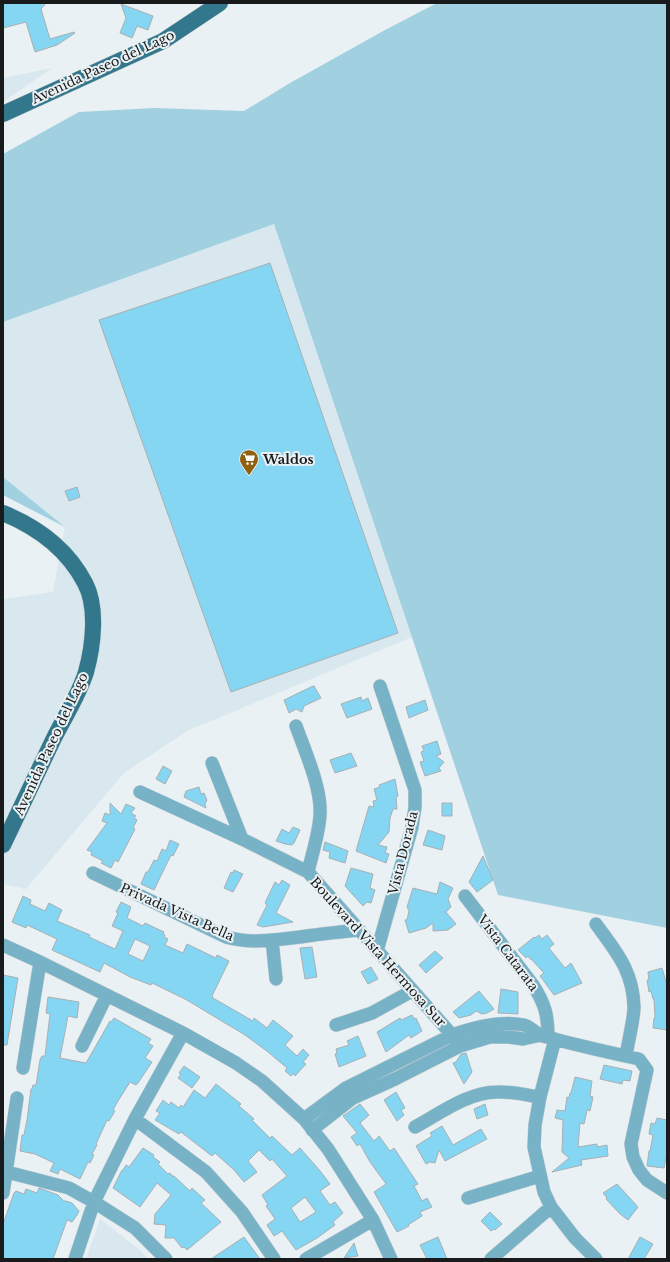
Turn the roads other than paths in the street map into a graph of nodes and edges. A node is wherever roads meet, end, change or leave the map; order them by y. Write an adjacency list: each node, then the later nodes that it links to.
1 (220, 3): 2 (main road, Avenida Paseo del Lago)
2 (3, 114)
3 (3, 513): 9 (main road, Avenida Paseo del Lago)
4 (380, 686): 17 (street, Vista Dorada)
5 (296, 726): 10 (street)
6 (212, 763): 8 (street)
7 (140, 792): 8 (street, Boulevard Vista Hermosa Sur)
8 (242, 839): 10 (street, Boulevard Vista Hermosa Sur)
9 (3, 845)
10 (308, 872): 14 (street, Boulevard Vista Hermosa Sur)
11 (93, 874): 15 (street, Privada Vista Bella)
12 (465, 896): 25 (street, Vista Catarata)
13 (596, 924): 28 (street)
14 (359, 930): 15 (street, Privada Vista Bella); 17 (street, Boulevard Vista Hermosa Sur)
15 (272, 940): 19 (street)
16 (3, 945): 18 (street)
17 (377, 950): 20 (street, Boulevard Vista Hermosa Sur)
18 (40, 962): 21 (street); 29 (street)
19 (276, 979)
20 (412, 991): 22 (street); 24 (street, Boulevard Vista Hermosa Sur)
21 (107, 995): 23 (street); 26 (street)
22 (336, 1025)
23 (183, 1033): 33 (street); 34 (street)
24 (452, 1035): 25 (street); 27 (street, Boulevard Vista Hermosa Sur); 30 (street)
25 (548, 1037): 27 (street); 28 (street); 31 (street, Vista Catarata)
26 (82, 1046)
27 (460, 1046): 30 (street)
28 (626, 1056): 39 (street)
29 (23, 1068)
30 (392, 1073): 34 (street)
31 (540, 1097): 35 (street); 37 (street, Vista Catarata)
32 (17, 1098): 36 (street)
33 (135, 1119): 41 (street); 46 (street)
34 (308, 1125): 43 (street)
35 (415, 1127)
36 (5, 1171): 38 (street); 41 (street)
37 (540, 1176): 40 (street); 42 (street, Vista Catarata)
38 (3, 1193)
39 (667, 1193)
40 (468, 1198)
41 (94, 1202): 44 (street); 45 (street)
42 (551, 1207): 49 (street); 50 (street, Vista Catarata)
43 (373, 1220): 47 (street); 48 (street)
44 (75, 1259)
45 (166, 1259)
46 (274, 1259)
47 (306, 1259)
48 (391, 1259)
49 (491, 1259)
50 (596, 1259)

